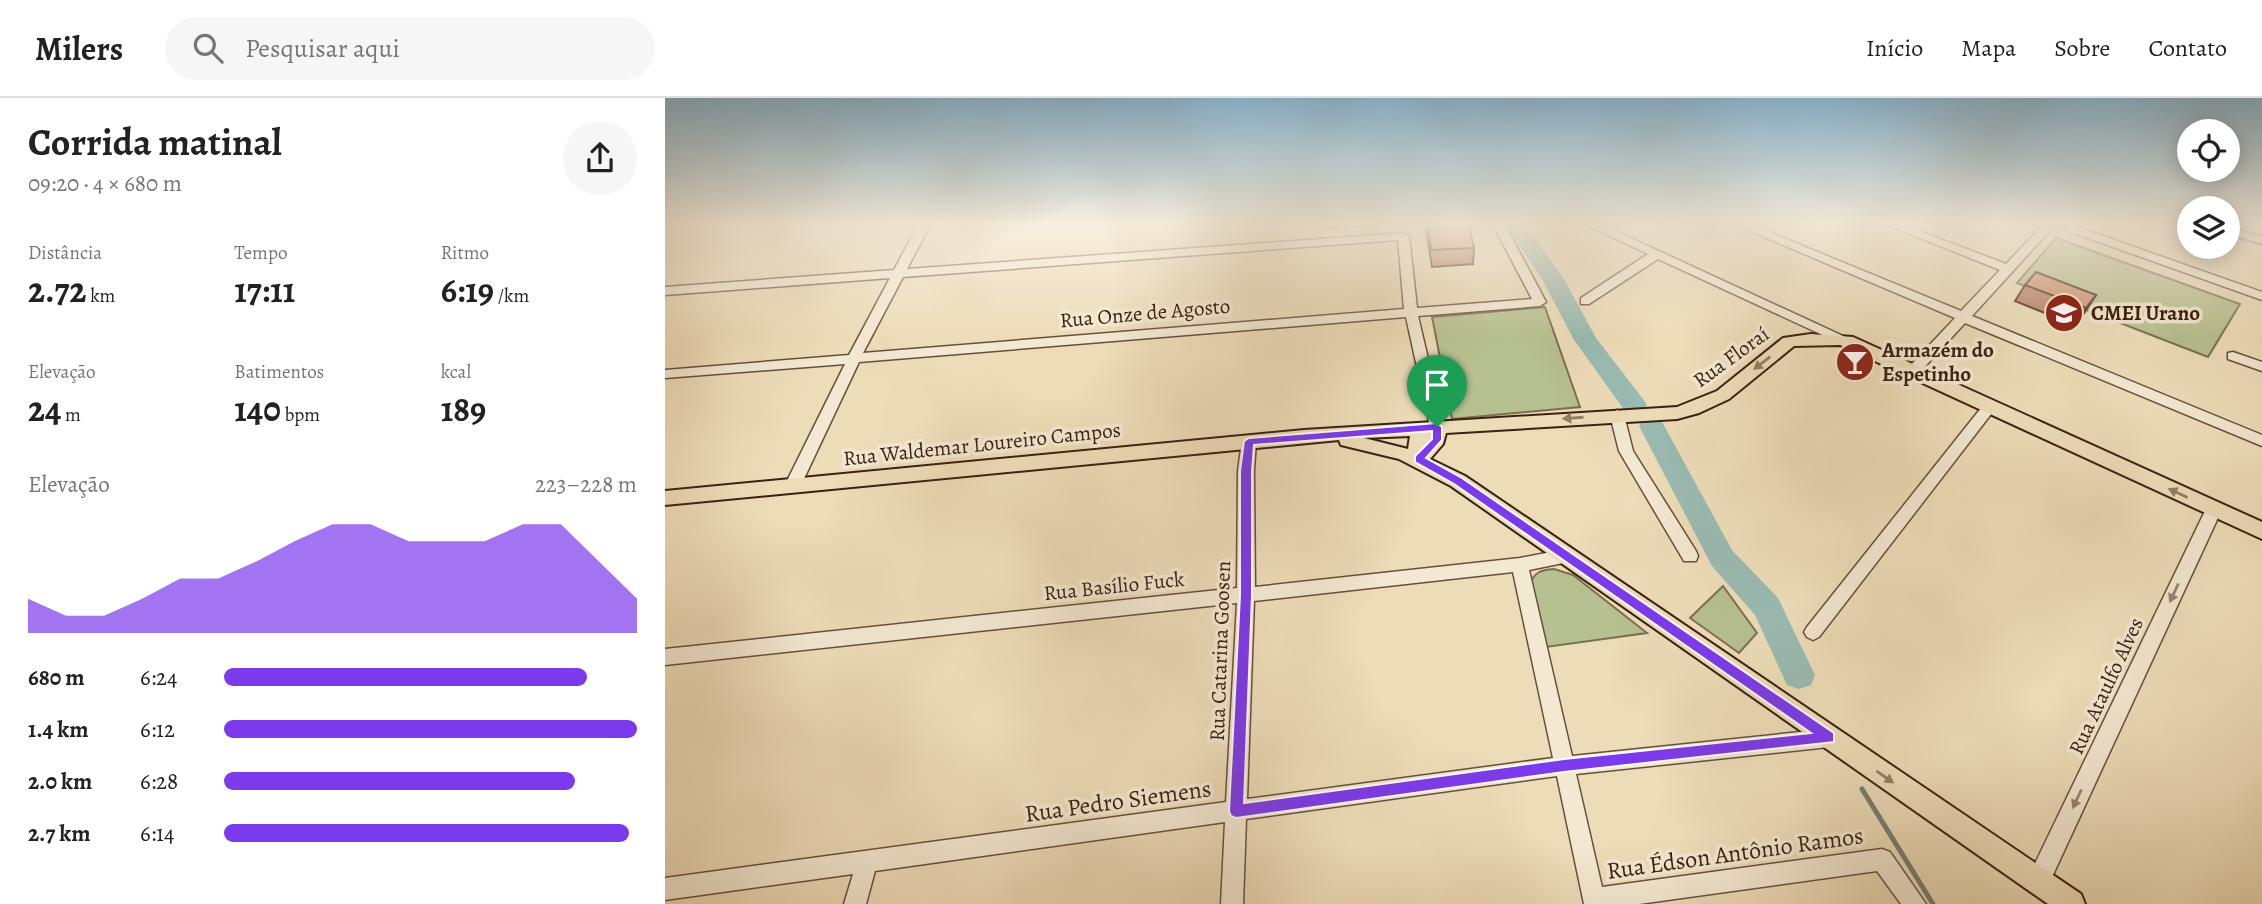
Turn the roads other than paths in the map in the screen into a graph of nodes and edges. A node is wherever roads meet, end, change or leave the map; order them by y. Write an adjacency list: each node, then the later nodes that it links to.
1 (906, 261): 12 (street)
2 (1068, 261): 12 (street)
3 (1406, 261): 16 (street)
4 (1518, 261): 16 (street, Rua Onze de Agosto)
5 (1647, 261): 15 (street)
6 (1671, 261): 17 (street)
7 (1827, 261): 18 (street)
8 (1986, 261): 11 (street)
9 (2016, 261): 11 (street)
10 (2161, 261): 14 (street)
11 (2008, 269): 18 (street)
12 (900, 273): 13 (street); 22 (street)
13 (665, 291)
14 (2262, 296)
15 (1585, 301)
16 (1411, 312): 22 (street, Rua Onze de Agosto); 29 (street)
17 (1789, 315): 19 (street); 20 (street)
18 (1963, 317): 24 (street); 32 (street)
19 (1847, 341): 20 (main road, Rua Floraí); 24 (main road)
20 (1789, 342): 27 (main road, Rua Floraí, one-way to 27)
21 (2233, 356): 23 (street)
22 (854, 358): 25 (street, Rua Onze de Agosto); 34 (street)
23 (2262, 367)
24 (1913, 371): 26 (main road)
25 (665, 374)
26 (1990, 407): 36 (main road, one-way to 26); 42 (street)
27 (1641, 414): 28 (main road, Rua Waldemar Loureiro Campos)
28 (1616, 415): 29 (main road, Rua Waldemar Loureiro Campos, one-way to 29); 39 (street)
29 (1437, 427): 30 (main road, Rua Waldemar Loureiro Campos); 33 (main road)
30 (1304, 436): 31 (main road, Rua Waldemar Loureiro Campos); 33 (main road, Rua Waldemar Loureiro Campos)
31 (1249, 441): 34 (main road, Rua Waldemar Loureiro Campos); 41 (street, Rua Catarina Goosen)
32 (2262, 442)
33 (1419, 459): 38 (main road, Rua Waldemar Loureiro Campos)
34 (793, 485): 35 (main road, Rua Waldemar Loureiro Campos)
35 (665, 498)
36 (2214, 509): 37 (main road); 48 (street, Rua Ataulfo Alves, one-way to 48)
37 (2262, 531)
38 (1567, 556): 40 (street, Rua Basílio Fuck); 44 (main road, Rua Waldemar Loureiro Campos)
39 (1690, 556)
40 (1520, 565): 41 (street, Rua Basílio Fuck); 45 (street)
41 (1246, 595): 43 (street, Rua Basílio Fuck); 46 (street, Rua Catarina Goosen)
42 (1812, 632)
43 (665, 657)
44 (1829, 738): 45 (street, Rua Pedro Siemens); 48 (main road, Rua Waldemar Loureiro Campos, one-way to 48)
45 (1564, 766): 46 (street, Rua Pedro Siemens); 50 (street)
46 (1236, 811): 47 (street, Rua Pedro Siemens); 52 (street, Rua Catarina Goosen)
47 (867, 862): 49 (street, Rua Pedro Siemens); 51 (street)
48 (2038, 882): 54 (main road, Rua Waldemar Loureiro Campos)
49 (665, 890)
50 (1594, 901): 53 (street, Rua Édson Antônio Ramos)
51 (855, 904)
52 (1232, 904)
53 (1915, 904)
54 (2071, 904)

